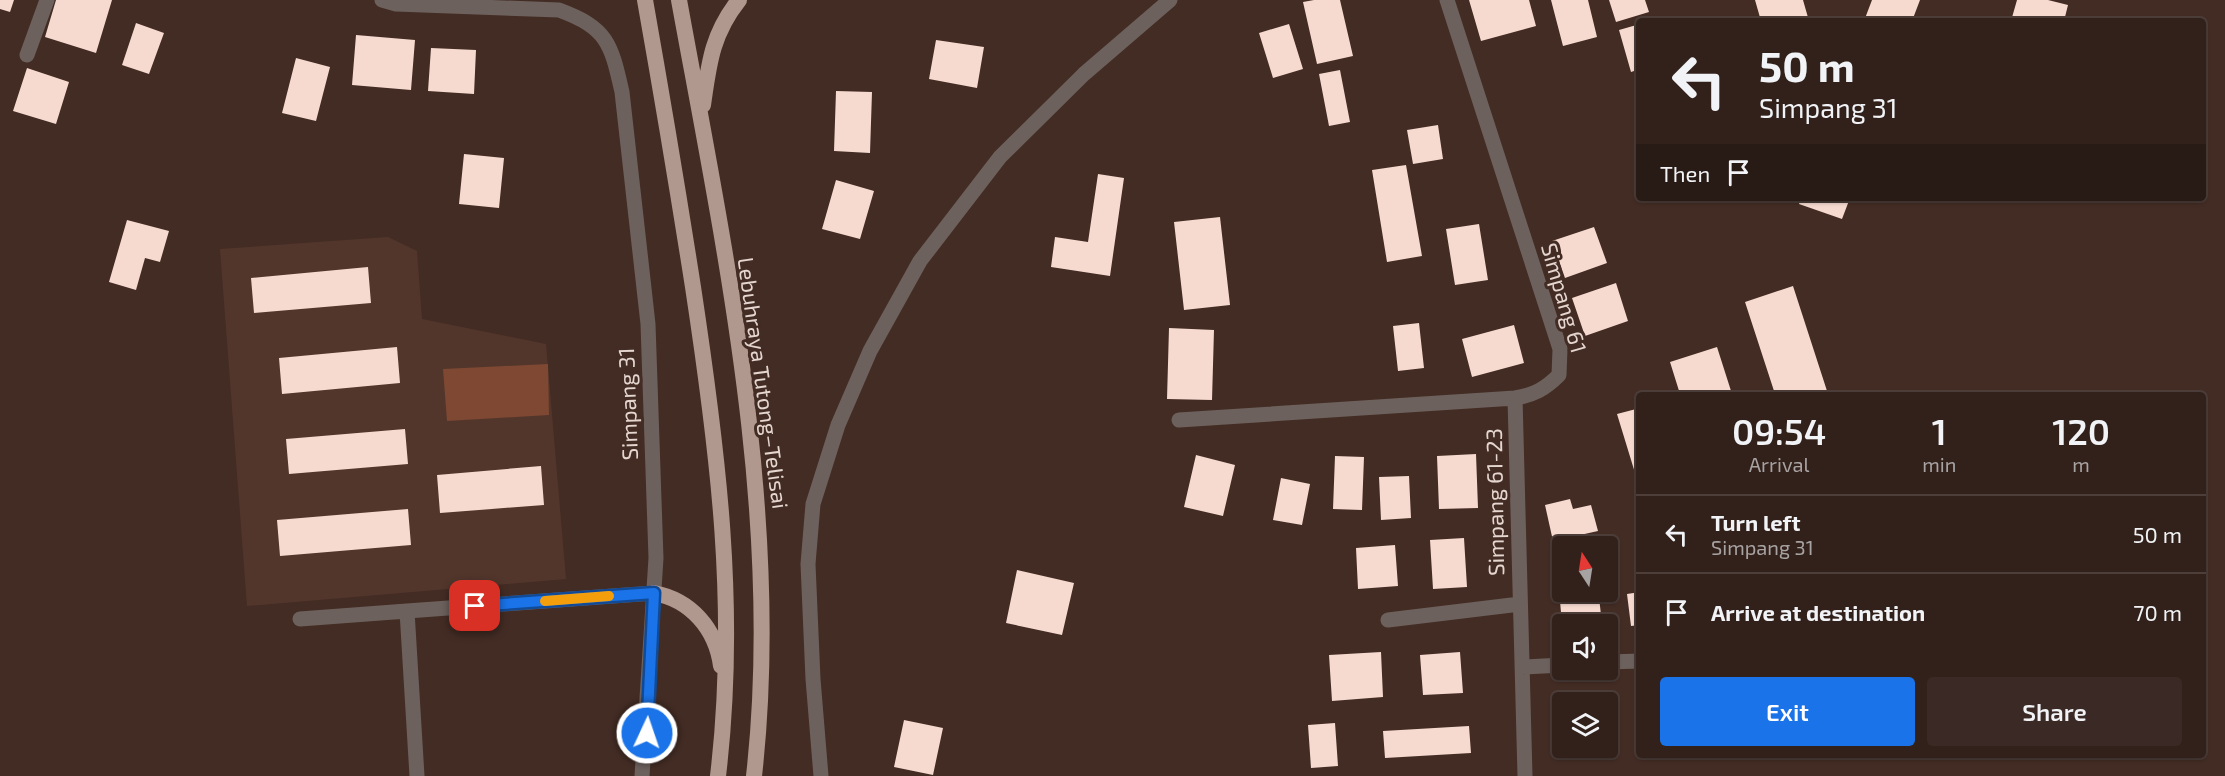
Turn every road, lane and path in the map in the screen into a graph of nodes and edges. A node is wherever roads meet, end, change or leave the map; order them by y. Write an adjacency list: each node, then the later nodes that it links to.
1 (47, 0): 8 (street)
2 (382, 0): 12 (street, Simpang 31)
3 (645, 0): 21 (highway)
4 (679, 0): 9 (highway, Lebuhraya Tutong–Telisai)
5 (739, 0): 9 (highway)
6 (1170, 0): 26 (street)
7 (1447, 0): 10 (street, Simpang 61)
8 (27, 54)
9 (701, 120): 25 (highway, Lebuhraya Tutong–Telisai)
10 (1515, 398): 11 (street, Simpang 61); 13 (street, Simpang 61-23)
11 (1179, 420)
12 (654, 593): 14 (street); 21 (highway); 23 (street, Simpang 31)
13 (1520, 604): 16 (street, Simpang 61-23); 20 (street, Simpang 61-23)
14 (407, 611): 15 (street); 22 (street)
15 (300, 619)
16 (1388, 620)
17 (1636, 661): 18 (street)
18 (1618, 662)
19 (1552, 666): 20 (street)
20 (1522, 667): 27 (street, Simpang 61-23)
21 (723, 733): 24 (highway)
22 (417, 776)
23 (642, 776)
24 (718, 776)
25 (754, 776)
26 (821, 776)
27 (1525, 776)

